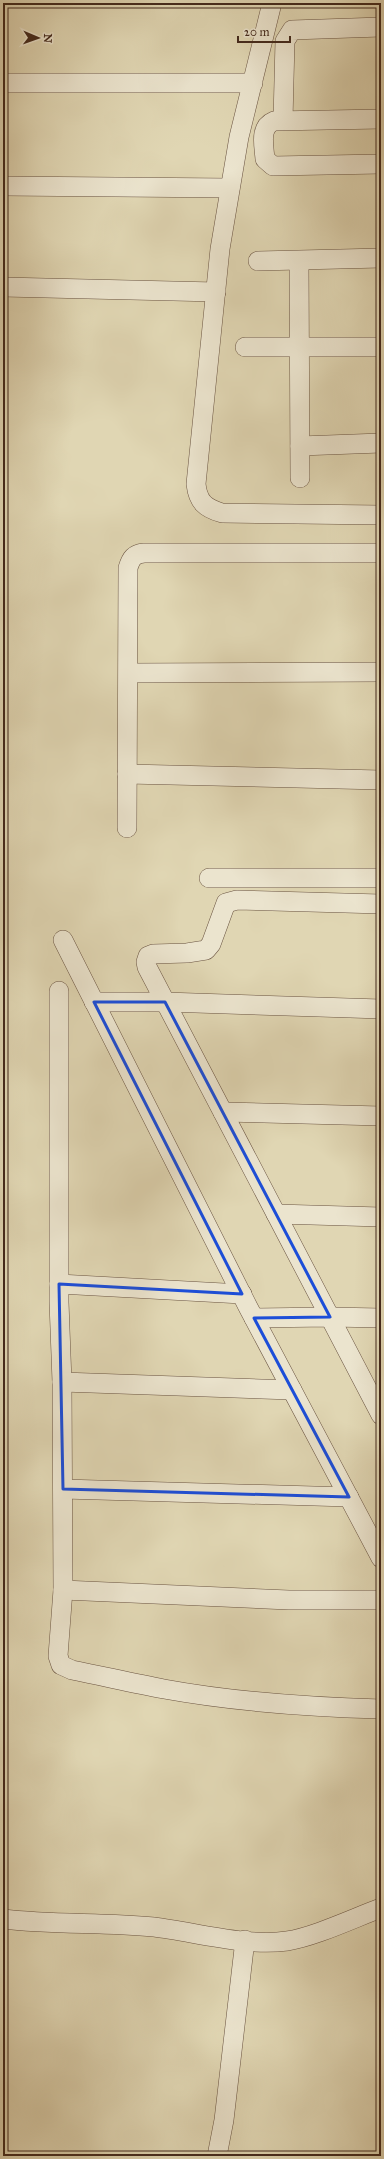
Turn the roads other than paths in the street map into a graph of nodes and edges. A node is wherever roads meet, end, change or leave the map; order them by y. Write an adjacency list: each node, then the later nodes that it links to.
1 (272, 3): 4 (street)
2 (381, 27): 6 (street)
3 (3, 83): 4 (street)
4 (253, 83): 9 (street)
5 (381, 119): 6 (street)
6 (283, 120): 7 (street)
7 (381, 164)
8 (3, 186): 9 (street)
9 (230, 188): 14 (street)
10 (381, 258): 11 (street)
11 (299, 260): 12 (street); 17 (street)
12 (258, 261)
13 (3, 287): 14 (street)
14 (216, 292): 21 (street)
15 (246, 347): 17 (street)
16 (381, 347): 17 (street)
17 (299, 348): 19 (street)
18 (381, 443): 19 (street)
19 (300, 446): 20 (street)
20 (300, 478)
21 (381, 515)
22 (381, 553): 24 (street)
23 (381, 672): 24 (street)
24 (128, 673): 25 (street)
25 (127, 774): 26 (street); 27 (street)
26 (381, 780)
27 (127, 828)
28 (209, 878): 29 (street)
29 (381, 878)
30 (381, 904): 34 (street)
31 (63, 940): 33 (street)
32 (59, 991): 40 (street)
33 (94, 1002): 34 (street); 41 (street)
34 (166, 1002): 35 (street); 36 (street)
35 (381, 1009)
36 (223, 1112): 37 (street); 38 (street)
37 (381, 1116)
38 (276, 1214): 39 (street); 42 (street)
39 (381, 1217)
40 (59, 1284): 41 (street); 45 (street)
41 (242, 1294): 43 (street)
42 (330, 1317): 43 (street); 44 (street); 47 (street)
43 (254, 1318): 46 (street)
44 (381, 1318)
45 (62, 1382): 46 (street); 48 (street)
46 (292, 1390): 49 (street)
47 (381, 1415)
48 (63, 1489): 49 (street); 51 (street)
49 (349, 1497): 50 (street)
50 (381, 1558)
51 (64, 1590): 52 (street); 53 (street)
52 (381, 1600)
53 (381, 1709)
54 (381, 1908): 56 (street)
55 (3, 1919): 56 (street)
56 (245, 1940): 57 (street)
57 (217, 2156)

